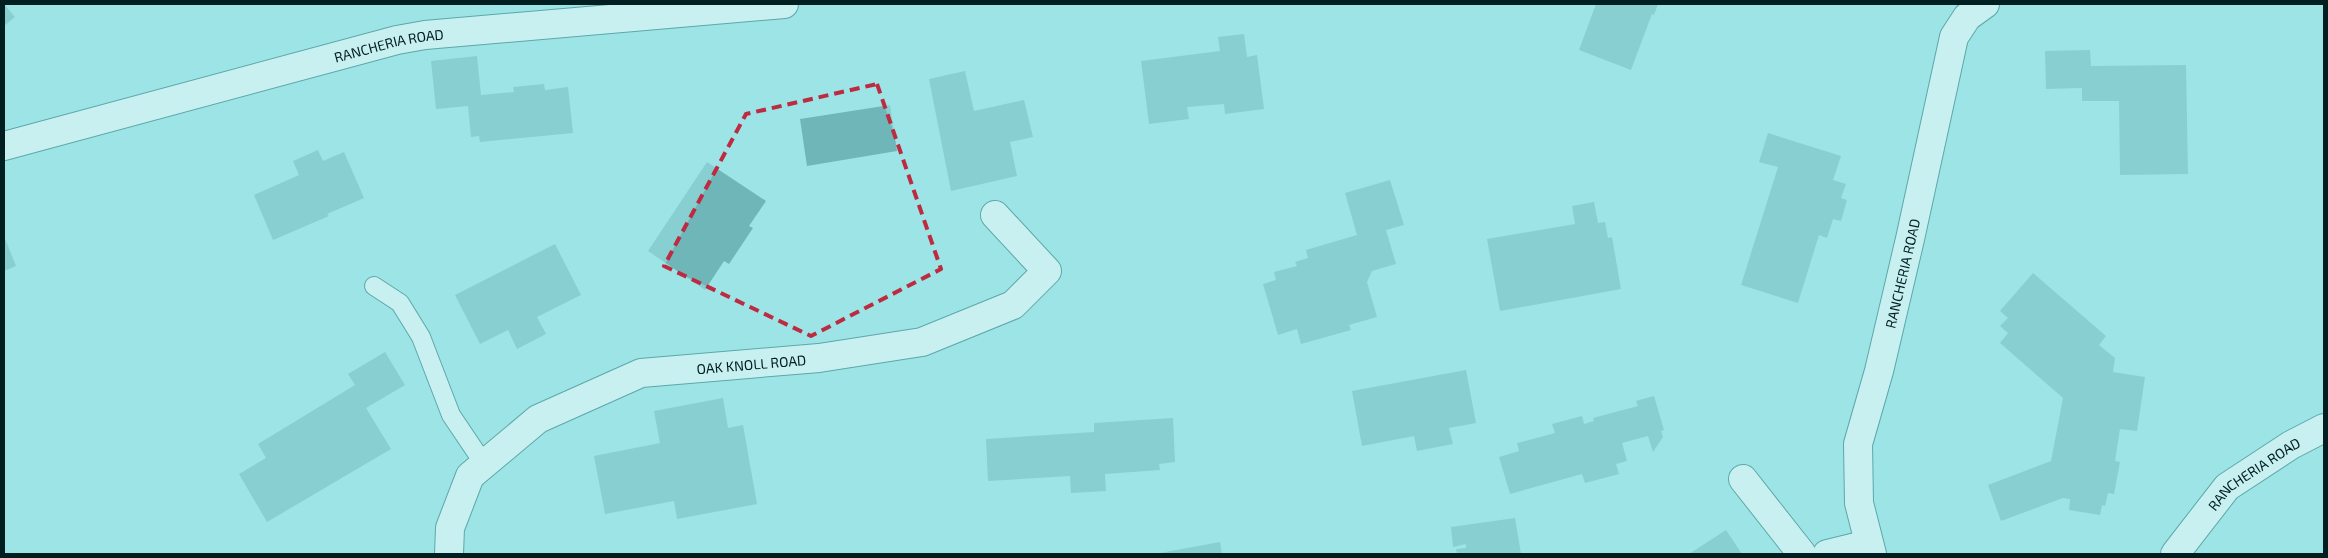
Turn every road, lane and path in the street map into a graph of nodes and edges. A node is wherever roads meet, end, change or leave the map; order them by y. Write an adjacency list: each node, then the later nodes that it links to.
1 (784, 4): 3 (street, RANCHERIA ROAD)
2 (1985, 4): 9 (street, RANCHERIA ROAD)
3 (4, 146)
4 (995, 215): 7 (street, OAK KNOLL ROAD)
5 (374, 286): 7 (lane)
6 (2324, 428): 13 (street, RANCHERIA ROAD)
7 (484, 464): 10 (street, OAK KNOLL ROAD)
8 (1742, 479): 11 (street)
9 (1870, 549): 12 (street)
10 (449, 554)
11 (1802, 554)
12 (1827, 554)
13 (2176, 554)

